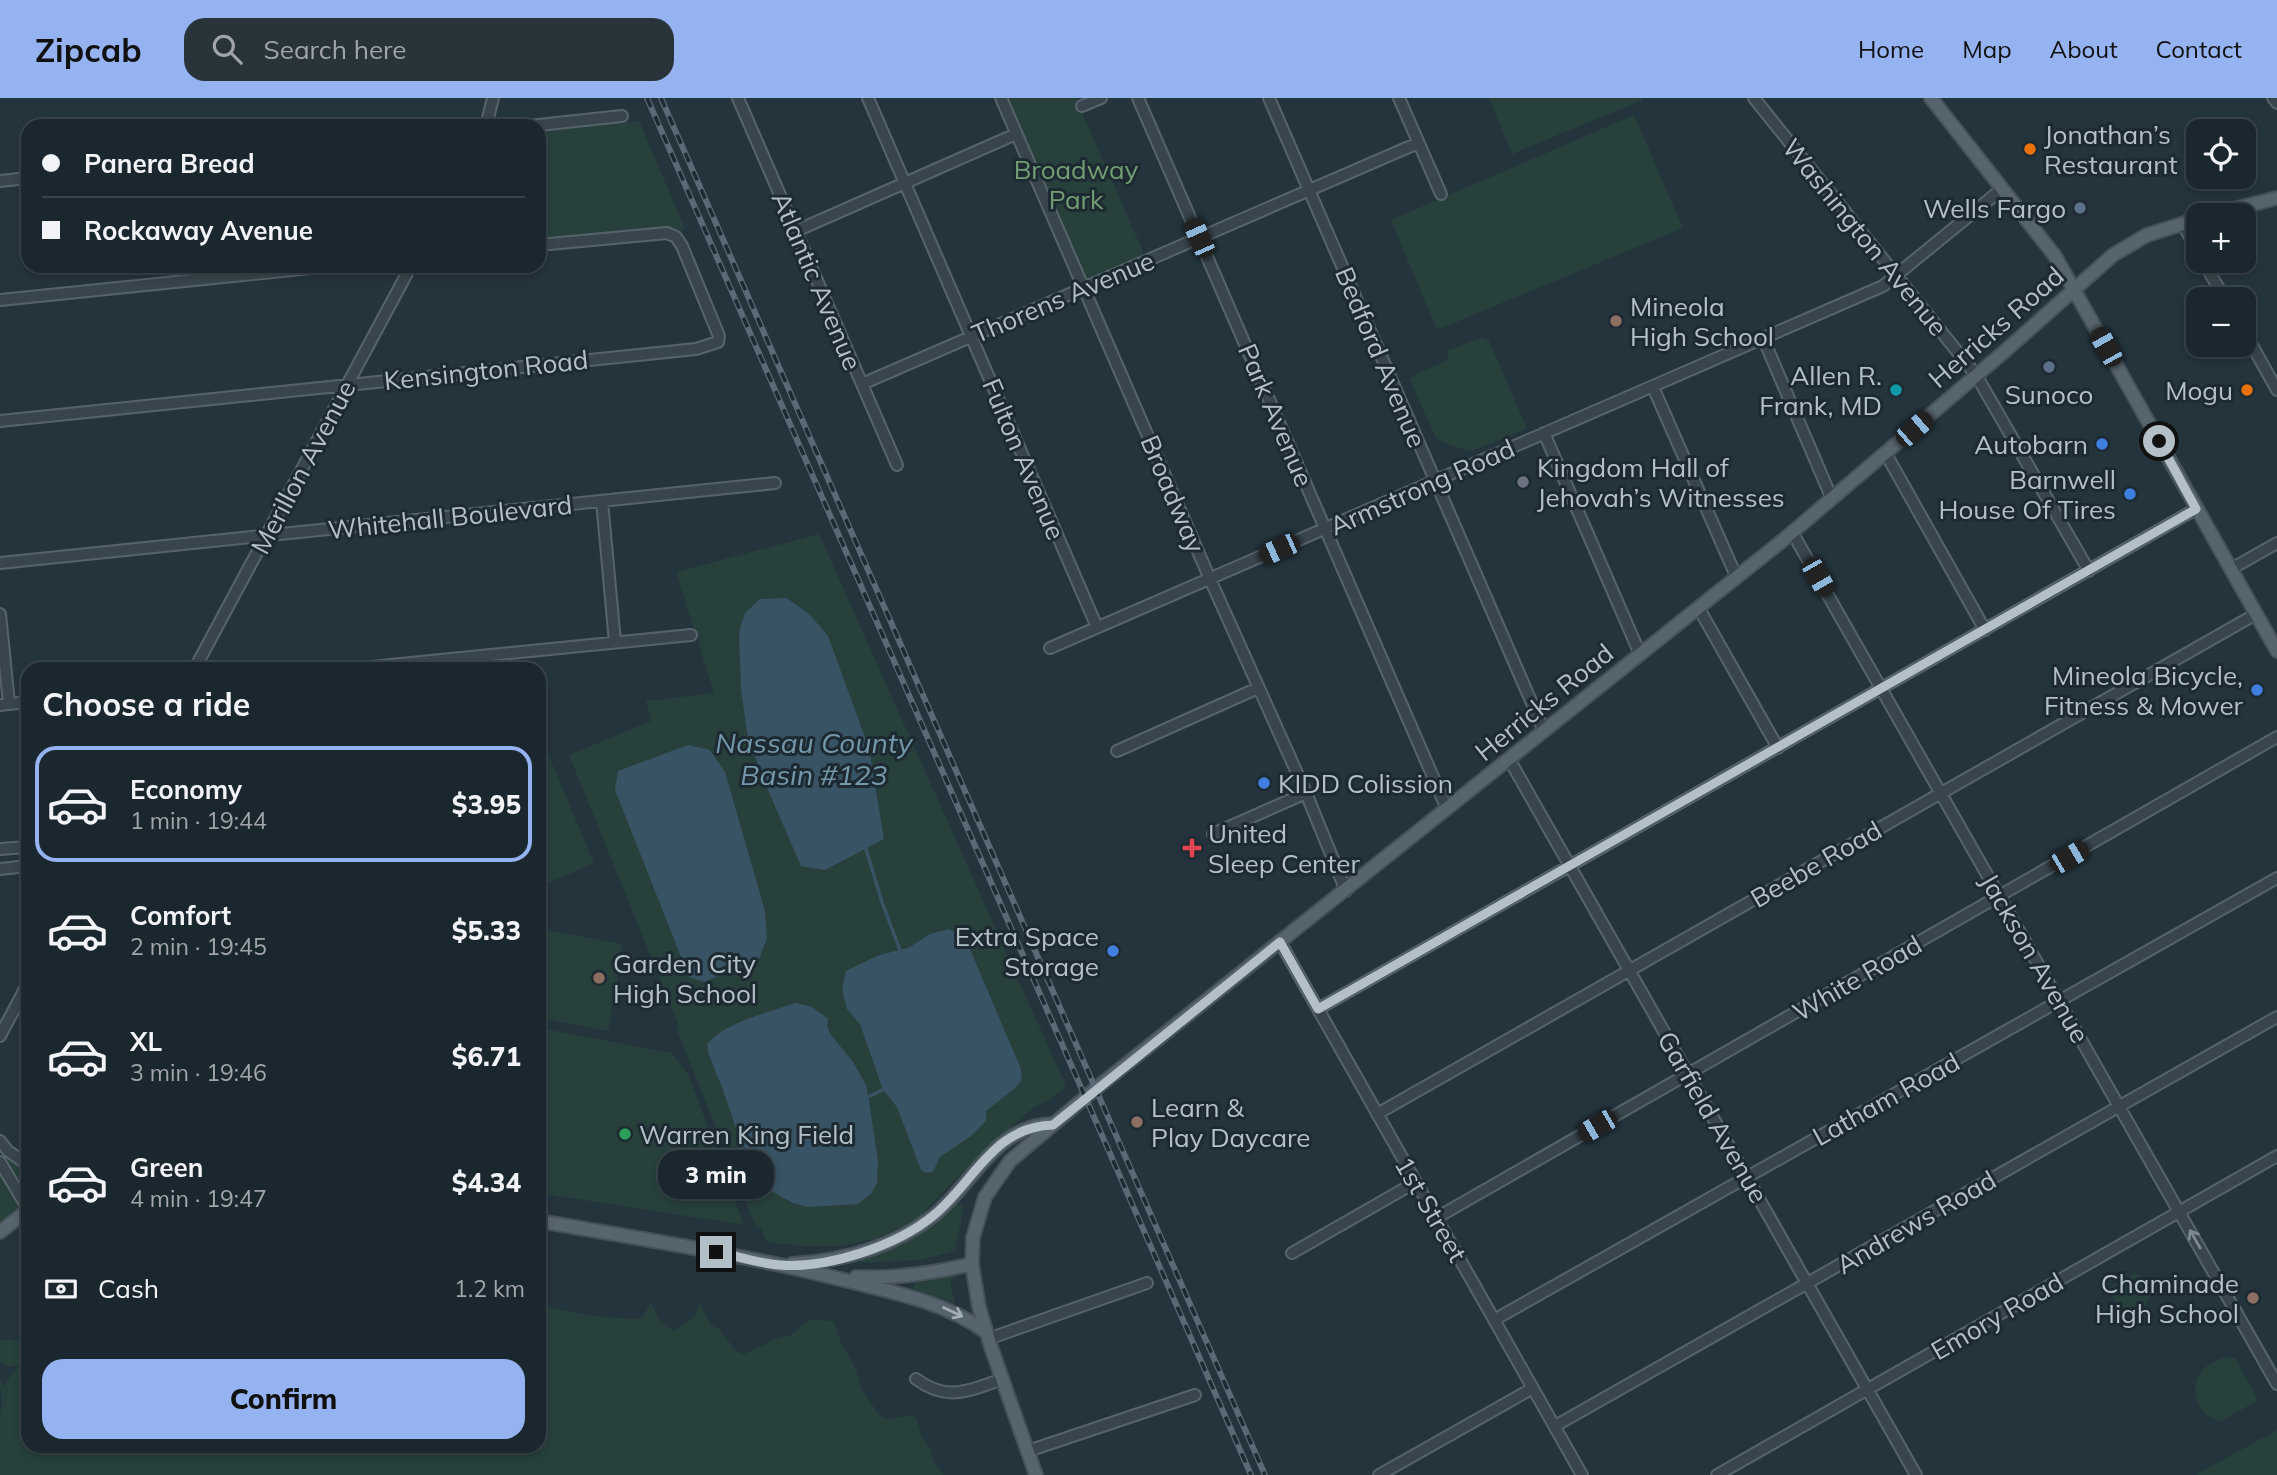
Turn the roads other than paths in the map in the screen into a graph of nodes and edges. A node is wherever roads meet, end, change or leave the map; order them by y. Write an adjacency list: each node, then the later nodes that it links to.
1 (494, 98): 15 (street)
2 (738, 98): 30 (street, Atlantic Avenue)
3 (868, 98): 21 (street, Fulton Avenue)
4 (1001, 98): 17 (street, Broadway)
5 (1101, 98): 13 (street)
6 (1138, 98): 31 (street, Park Avenue)
7 (1269, 98): 23 (street, Bedford Avenue)
8 (1399, 98): 18 (street)
9 (1754, 98): 35 (street, Washington Avenue)
10 (1931, 98): 22 (main road)
11 (2273, 98): 12 (street)
12 (2277, 103)
13 (1082, 106)
14 (622, 116): 16 (street)
15 (488, 119)
16 (546, 124)
17 (1016, 134): 21 (street); 36 (street, Broadway)
18 (1418, 143): 23 (street, Thorens Avenue); 24 (street)
19 (21, 179): 20 (street)
20 (0, 181)
21 (905, 183): 30 (street); 39 (street, Fulton Avenue)
22 (2002, 188): 35 (street, Armstrong Road); 37 (main road)
23 (1309, 190): 31 (street, Thorens Avenue); 51 (street, Bedford Avenue)
24 (1441, 194)
25 (2277, 198): 26 (main road)
26 (2256, 203)
27 (2186, 222): 28 (main road, Herricks Road)
28 (2182, 223): 29 (street); 37 (main road, Herricks Road)
29 (2186, 230)
30 (796, 231): 43 (street, Atlantic Avenue)
31 (1199, 238): 36 (street, Thorens Avenue); 56 (street, Park Avenue)
32 (546, 244): 44 (street, Kensington Road)
33 (264, 273): 38 (street)
34 (407, 273): 44 (street, Merillon Avenue)
35 (1896, 276): 40 (street, Armstrong Road); 42 (street, Washington Avenue)
36 (1084, 288): 39 (street, Thorens Avenue); 64 (street, Broadway)
37 (2074, 289): 42 (main road, Herricks Road); 55 (main road)
38 (0, 300)
39 (971, 337): 43 (street, Thorens Avenue); 68 (street, Fulton Avenue)
40 (1763, 338): 45 (street, Armstrong Road); 53 (street)
41 (2256, 352): 46 (street)
42 (1976, 375): 49 (main road, Herricks Road); 62 (street, Washington Avenue)
43 (862, 384): 50 (street, Atlantic Avenue)
44 (347, 385): 47 (street, Kensington Road); 58 (street, Merillon Avenue)
45 (1653, 387): 48 (street, Armstrong Road); 63 (street)
46 (2277, 390)
47 (0, 421)
48 (1544, 433): 51 (street, Armstrong Road); 74 (street)
49 (1885, 454): 53 (main road, Herricks Road); 69 (street)
50 (897, 465)
51 (1435, 481): 56 (street, Armstrong Road); 80 (street, Bedford Avenue)
52 (775, 483): 54 (street, Whitehall Boulevard)
53 (1832, 499): 57 (main road, Herricks Road)
54 (602, 501): 58 (street, Whitehall Boulevard); 71 (street)
55 (2196, 509): 61 (main road); 62 (street)
56 (1325, 529): 64 (street, Armstrong Road); 87 (street, Park Avenue)
57 (1792, 532): 63 (main road, Herricks Road); 78 (street, Jackson Avenue)
58 (266, 536): 60 (street, Whitehall Boulevard); 75 (street, Merillon Avenue)
59 (2277, 543): 61 (street)
60 (0, 563)
61 (2231, 569): 67 (main road)
62 (2089, 571): 69 (street)
63 (1736, 576): 65 (main road, Herricks Road)
64 (1210, 579): 68 (street, Armstrong Road); 77 (street, Broadway)
65 (1699, 607): 74 (main road, Herricks Road); 82 (street)
66 (0, 614): 79 (street)
67 (2256, 614): 73 (main road); 86 (street, Beebe Road)
68 (1097, 627): 72 (street, Armstrong Road)
69 (1985, 630): 78 (street)
70 (691, 635): 71 (street)
71 (615, 642): 76 (street)
72 (1050, 648)
73 (2277, 651)
74 (1640, 654): 80 (main road, Herricks Road)
75 (198, 662)
76 (420, 662)
77 (1258, 688): 83 (street); 85 (street, Broadway)
78 (1882, 689): 82 (street); 86 (street, Jackson Avenue)
79 (5, 705)
80 (1544, 731): 84 (main road, Herricks Road)
81 (2277, 737): 96 (street, White Road)
82 (1778, 748): 93 (street)
83 (1117, 751)
84 (1509, 759): 87 (main road, Herricks Road); 93 (street, Garfield Avenue)
85 (1306, 793): 88 (street); 95 (street, Broadway)
86 (1941, 793): 96 (street, Jackson Avenue); 98 (street, Beebe Road)
87 (1447, 809): 95 (main road, Herricks Road)
88 (1213, 834)
89 (21, 847): 90 (street)
90 (0, 849)
91 (0, 865): 92 (street)
92 (21, 866)
93 (1570, 866): 98 (street, Garfield Avenue); 102 (street)
94 (2277, 878): 100 (street, Latham Road)
95 (1346, 891): 97 (main road, Herricks Road)
96 (2000, 897): 100 (street, Jackson Avenue); 106 (street, White Road)
97 (1280, 942): 102 (street, 1st Street); 109 (main road, Herricks Road)
98 (1629, 970): 106 (street, Garfield Avenue); 108 (street, Beebe Road)
99 (21, 995): 101 (street)
100 (2059, 1001): 107 (street, Jackson Avenue); 114 (street, Latham Road)
101 (13, 1009): 103 (street); 105 (street)
102 (1318, 1009): 108 (street, 1st Street)
103 (0, 1011)
104 (2277, 1017): 107 (street, Andrews Road)
105 (0, 1036)
106 (1688, 1074): 114 (street, Garfield Avenue); 119 (street, White Road)
107 (2119, 1106): 117 (street, Jackson Avenue); 127 (street, Andrews Road)
108 (1377, 1114): 115 (street, 1st Street)
109 (1053, 1125): 123 (main road, Herricks Road); 124 (main road)
110 (0, 1141): 112 (street)
111 (2277, 1156): 117 (street, Emory Road)
112 (21, 1160)
113 (0, 1162): 116 (street)
114 (1747, 1177): 127 (street, Garfield Avenue); 128 (street, Latham Road)
115 (1416, 1182): 119 (street, 1st Street); 122 (street)
116 (21, 1197)
117 (2179, 1212): 132 (street, Jackson Avenue, one-way to 117); 134 (street, Emory Road)
118 (21, 1215): 121 (main road)
119 (1436, 1218): 128 (street, 1st Street)
120 (546, 1222): 124 (main road)
121 (0, 1232)
122 (1293, 1253)
123 (972, 1264): 125 (main road); 129 (main road, Herricks Road)
124 (779, 1265): 125 (main road)
125 (831, 1277): 129 (main road, one-way to 129)
126 (1147, 1283): 129 (street)
127 (1807, 1283): 134 (street, Garfield Avenue); 136 (street, Andrews Road)
128 (1494, 1320): 133 (street, 1st Street)
129 (987, 1336): 131 (main road, Herricks Road)
130 (916, 1379): 131 (street)
131 (1002, 1379): 137 (main road, Herricks Road)
132 (2277, 1384)
133 (1532, 1388): 136 (street, 1st Street); 139 (street)
134 (1868, 1390): 141 (street, Emory Road); 142 (street, Garfield Avenue)
135 (1195, 1395): 137 (street)
136 (1555, 1426): 140 (street, 1st Street)
137 (1028, 1451): 138 (main road, Herricks Road)
138 (1036, 1475)
139 (1379, 1475)
140 (1582, 1475)
141 (1717, 1475)
142 (1916, 1475)

